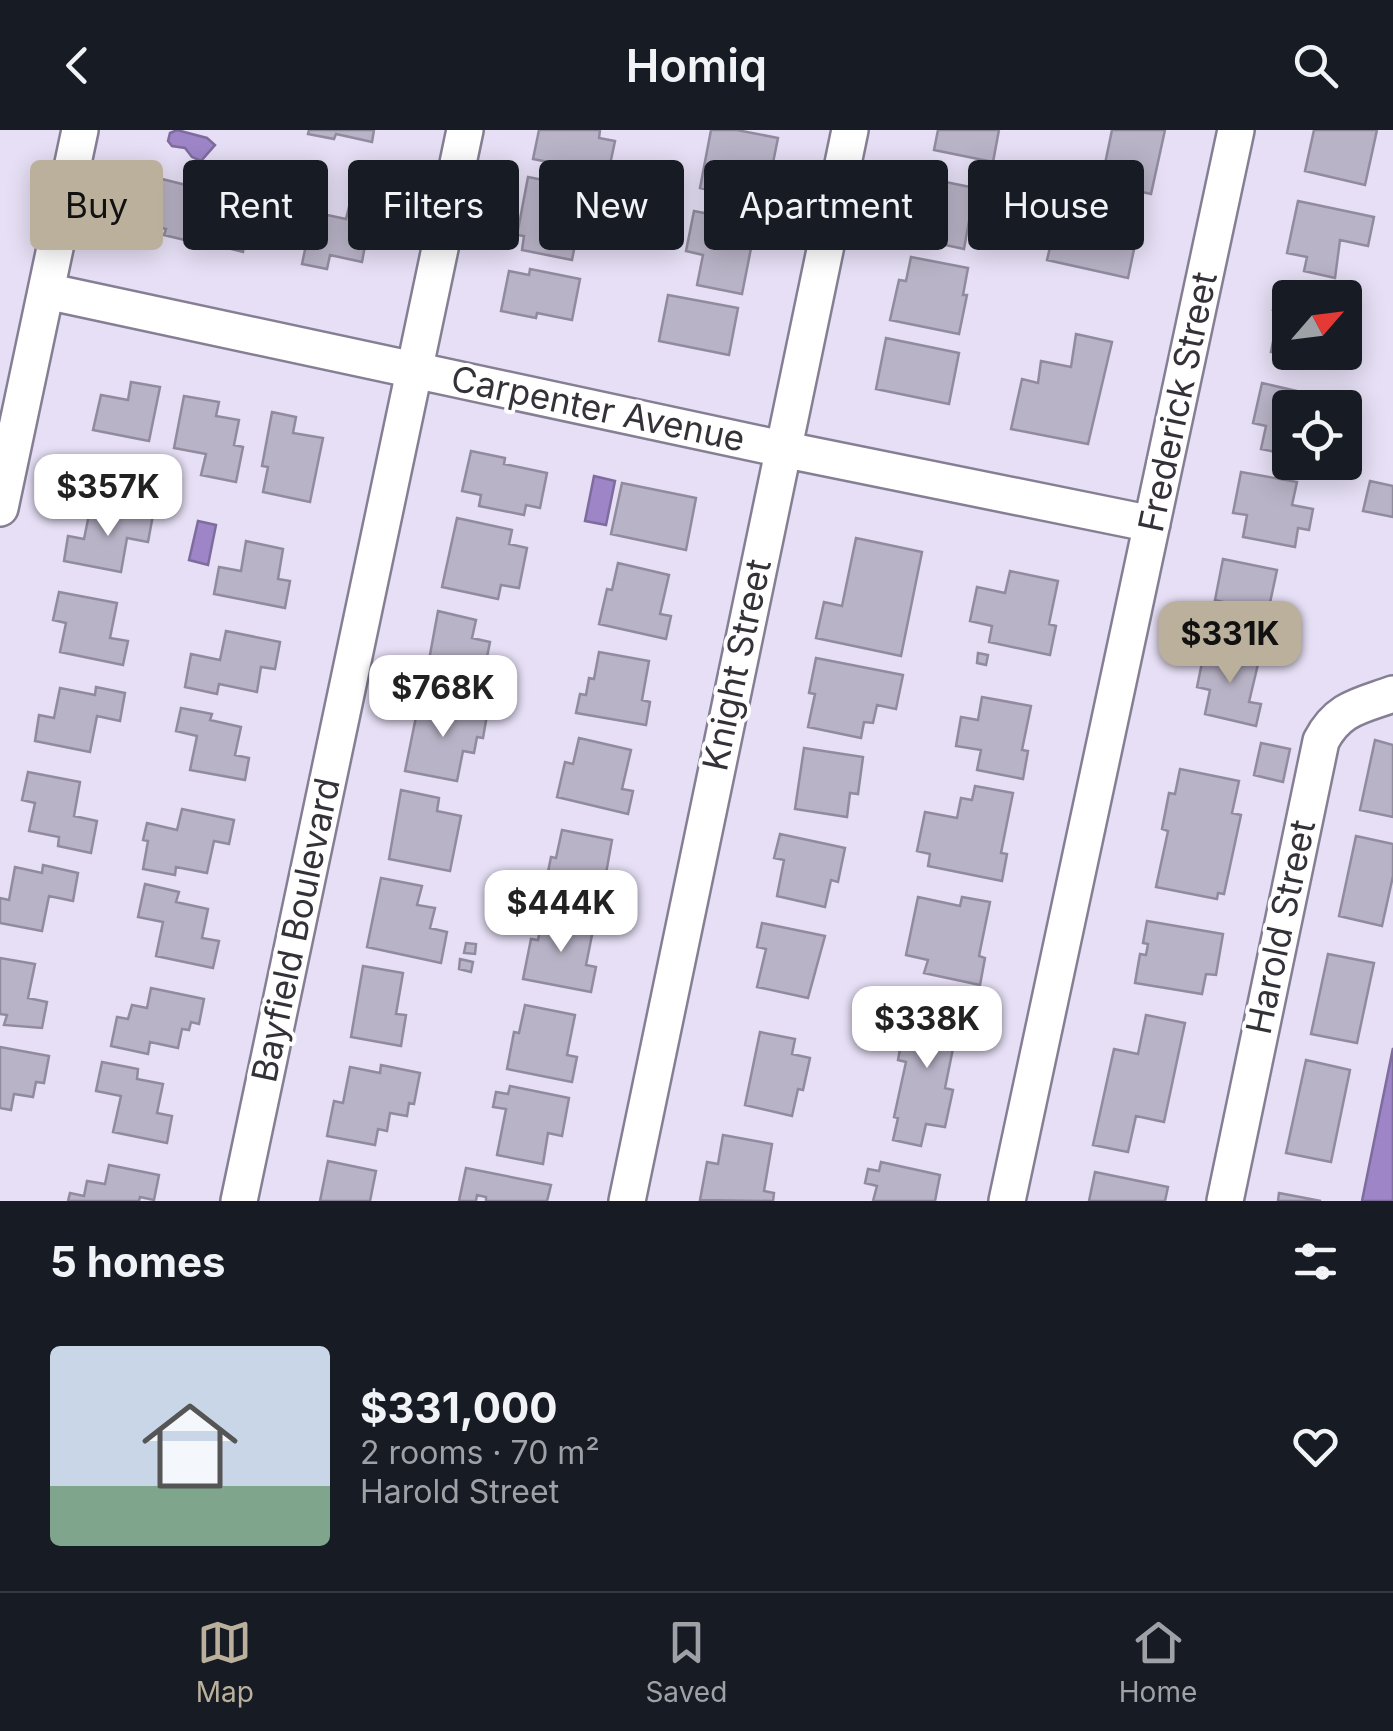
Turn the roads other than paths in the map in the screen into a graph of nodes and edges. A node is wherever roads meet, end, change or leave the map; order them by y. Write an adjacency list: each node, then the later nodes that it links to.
1 (80, 130): 5 (street)
2 (465, 130): 6 (street, Bayfield Boulevard)
3 (850, 130): 7 (street, Knight Street)
4 (1236, 130): 9 (street, Frederick Street)
5 (46, 291): 6 (street, Carpenter Avenue); 8 (street)
6 (414, 369): 7 (street, Carpenter Avenue); 11 (street, Bayfield Boulevard)
7 (782, 449): 9 (street, Carpenter Avenue); 12 (street, Knight Street)
8 (0, 508)
9 (1152, 524): 13 (street, Frederick Street)
10 (1393, 694): 14 (street, Harold Street)
11 (239, 1201)
12 (627, 1201)
13 (1007, 1201)
14 (1225, 1201)

